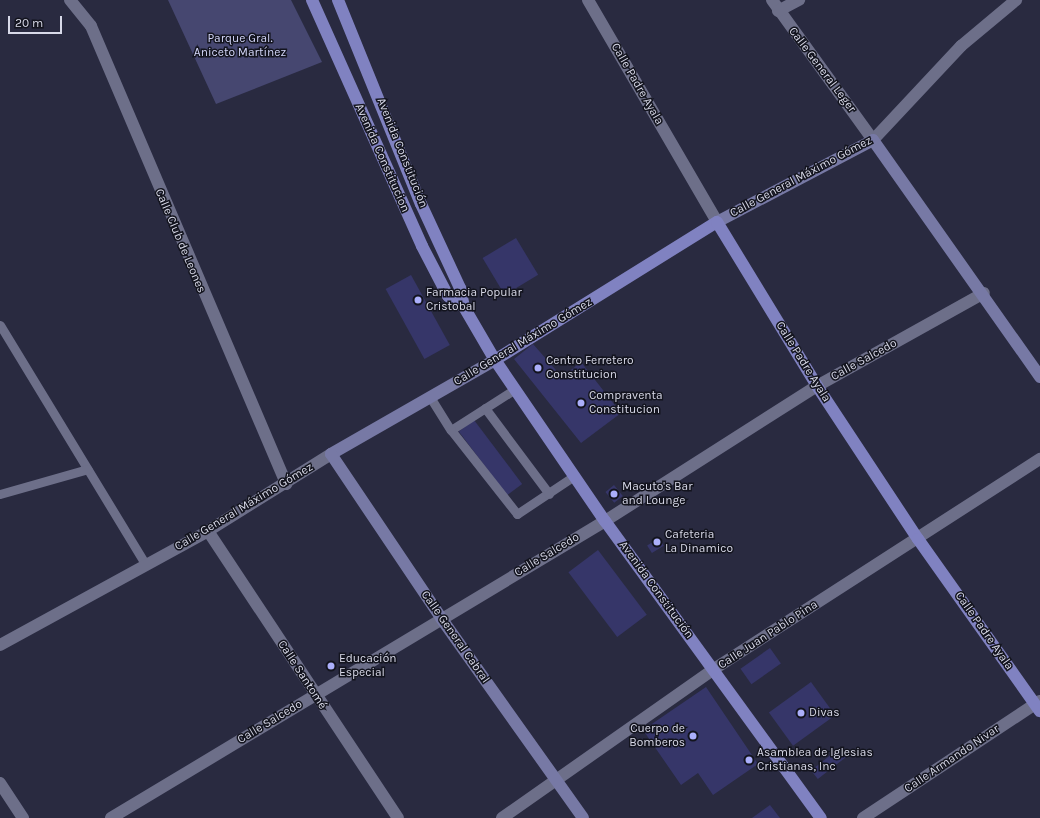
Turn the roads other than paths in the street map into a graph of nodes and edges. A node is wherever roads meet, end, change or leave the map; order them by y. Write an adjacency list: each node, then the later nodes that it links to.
1 (70, 0): 25 (street, Calle Club de Leones)
2 (312, 0): 12 (main road, Avenida Constitucion)
3 (338, 0): 12 (main road, Avenida Constitución)
4 (588, 0): 10 (street, Calle Padre Ayala)
5 (772, 0): 8 (street, Calle General Leger)
6 (799, 0): 8 (street)
7 (1016, 0): 9 (street, Calle General Máximo Gómez)
8 (778, 11): 9 (street, Calle General Leger)
9 (873, 140): 10 (street, Calle General Máximo Gómez); 11 (street)
10 (717, 222): 14 (main road, Calle General Máximo Gómez); 16 (main road, Calle Padre Ayala)
11 (984, 293): 15 (street); 16 (street, Calle Salcedo)
12 (464, 307): 14 (main road, Avenida Constitución)
13 (0, 325): 23 (lane)
14 (495, 360): 17 (main road, Avenida Constitución); 18 (street, Calle General Máximo Gómez)
15 (1040, 377)
16 (817, 386): 28 (street, Calle Salcedo); 30 (main road, Calle Padre Ayala)
17 (514, 388): 19 (lane); 24 (main road, Avenida Constitución)
18 (430, 397): 20 (lane); 21 (street, Calle General Máximo Gómez)
19 (485, 408): 20 (lane); 27 (lane)
20 (451, 430): 27 (lane)
21 (331, 454): 25 (street, Calle General Máximo Gómez); 32 (street, Calle General Cabral)
22 (1040, 459): 30 (street, Calle Juan Pablo Pina)
23 (88, 469): 26 (lane); 31 (lane)
24 (574, 476): 27 (lane); 28 (main road, Avenida Constitución)
25 (286, 484): 29 (street, Calle General Máximo Gómez)
26 (0, 494)
27 (549, 494)
28 (605, 521): 32 (street, Calle Salcedo); 34 (main road, Avenida Constitución)
29 (208, 531): 31 (street, Calle General Máximo Gómez); 35 (street, Calle Santomé)
30 (918, 539): 34 (street, Calle Juan Pablo Pina); 36 (main road, Calle Padre Ayala)
31 (146, 565): 33 (street, Calle General Máximo Gómez)
32 (441, 618): 35 (street, Calle Salcedo); 37 (street, Calle General Cabral)
33 (0, 645)
34 (714, 670): 37 (street, Calle Juan Pablo Pina); 44 (main road, Avenida Constitución)
35 (315, 694): 40 (street, Calle Salcedo); 41 (street, Calle Santomé)
36 (1038, 705): 45 (street, Calle Armando Nivar)
37 (558, 780): 42 (street, Calle Juan Pablo Pina); 43 (street, Calle General Cabral)
38 (0, 783): 39 (street)
39 (22, 818)
40 (111, 818)
41 (398, 818)
42 (502, 818)
43 (583, 818)
44 (821, 818)
45 (864, 818)

